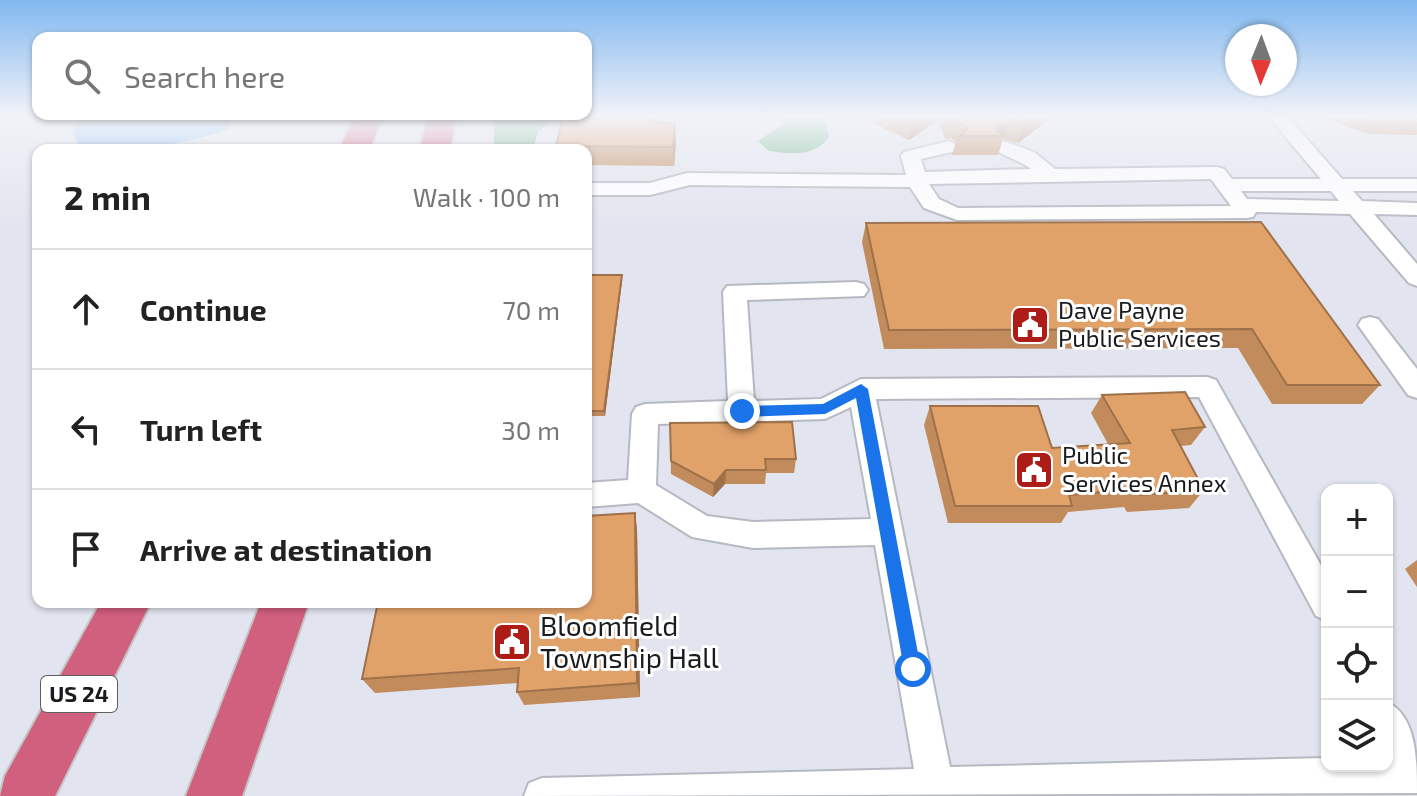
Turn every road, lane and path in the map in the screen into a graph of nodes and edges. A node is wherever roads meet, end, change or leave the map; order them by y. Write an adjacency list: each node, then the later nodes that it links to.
1 (919, 153): 5 (street)
2 (1019, 153): 4 (street)
3 (1309, 153): 7 (street)
4 (1050, 175): 5 (street); 6 (street)
5 (918, 181): 9 (street); 10 (street)
6 (1227, 185): 7 (street); 10 (street)
7 (1336, 185): 8 (street); 11 (street)
8 (1417, 185)
9 (592, 189)
10 (1241, 205): 11 (street)
11 (1356, 209): 12 (street); 13 (street)
12 (1417, 209)
13 (1417, 278)
14 (856, 290): 18 (street)
15 (1370, 325): 16 (street)
16 (1417, 388)
17 (861, 389): 18 (street); 21 (street); 22 (street)
18 (742, 411): 19 (street)
19 (642, 491): 20 (street); 21 (street)
20 (592, 495)
21 (888, 532): 29 (street)
22 (1321, 595)
23 (124, 608): 28 (highway, US 24)
24 (283, 608): 32 (highway)
25 (1393, 730): 26 (street)
26 (1417, 775): 27 (street)
27 (1052, 788): 29 (street)
28 (19, 789)
29 (930, 790): 30 (street)
30 (709, 794): 31 (street)
31 (589, 795): 33 (street)
32 (214, 796)
33 (542, 796)

